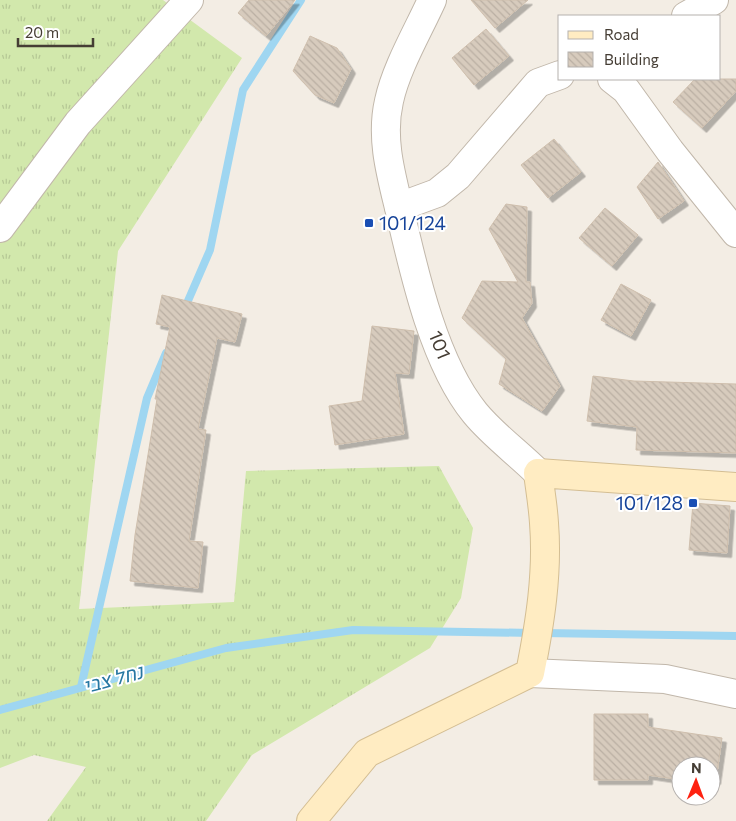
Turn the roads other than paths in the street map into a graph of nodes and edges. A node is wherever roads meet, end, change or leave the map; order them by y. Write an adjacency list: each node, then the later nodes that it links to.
1 (189, 0): 8 (street)
2 (432, 0): 7 (street, 101)
3 (714, 0): 4 (street)
4 (688, 15)
5 (558, 76): 7 (street)
6 (613, 80): 9 (street)
7 (399, 207): 10 (street, 101)
8 (0, 228)
9 (736, 234)
10 (538, 473): 11 (street); 12 (street)
11 (736, 488)
12 (530, 672): 13 (street); 14 (street)
13 (736, 694)
14 (311, 821)

